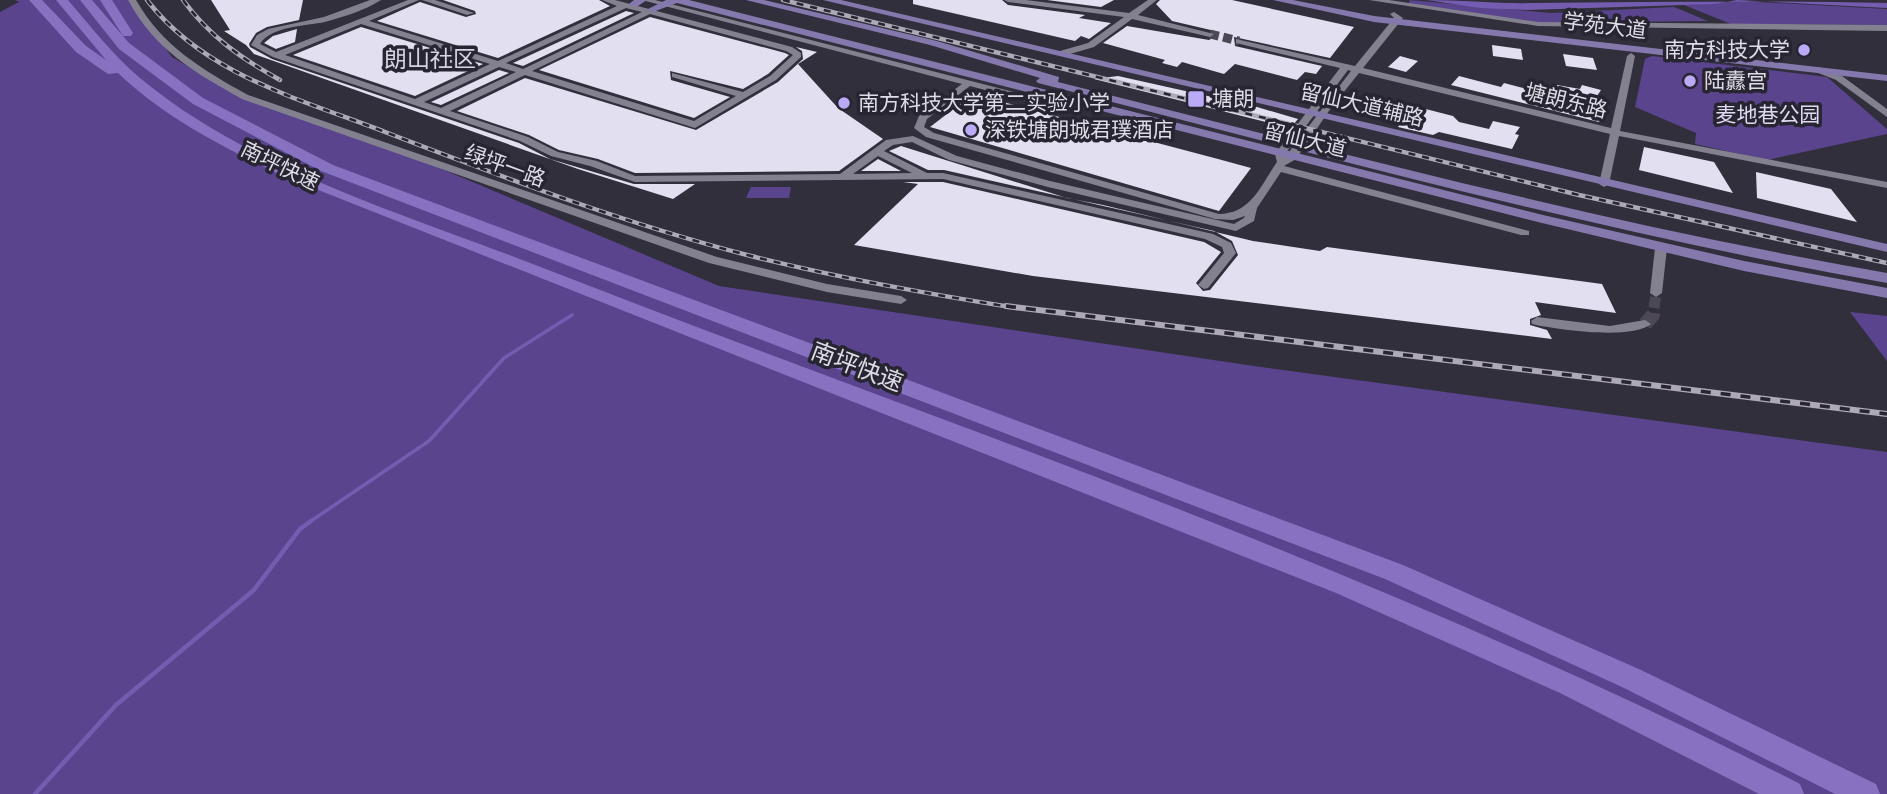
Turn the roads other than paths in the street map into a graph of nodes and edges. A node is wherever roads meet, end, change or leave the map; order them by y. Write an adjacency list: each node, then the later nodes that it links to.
1 (35, 0): 43 (highway)
2 (87, 0): 36 (highway, 南坪快速)
3 (106, 0): 36 (highway)
4 (132, 0): 66 (street, 绿坪一路)
5 (377, 0): 32 (street)
6 (415, 0): 24 (street)
7 (426, 0): 21 (street)
8 (606, 0): 20 (street)
9 (676, 0): 20 (main road); 46 (main road, 留仙大道)
10 (719, 0): 47 (main road, 留仙大道)
11 (751, 0): 47 (main road)
12 (828, 0): 49 (main road, 留仙大道辅路)
13 (839, 0): 31 (main road, 留仙大道辅路)
14 (1008, 0): 22 (street)
15 (1153, 0): 22 (street)
16 (1278, 0): 23 (main road, 学苑大道)
17 (1292, 0): 23 (main road, 学苑大道)
18 (1373, 0): 23 (street)
19 (64, 3): 43 (highway, 南坪快速)
20 (641, 6): 35 (street); 38 (street); 42 (street); 44 (street)
21 (470, 13)
22 (1131, 16): 26 (street); 28 (street)
23 (1391, 18): 25 (street); 29 (main road, 学苑大道); 37 (street); 37 (street); 41 (main road, 学苑大道)
24 (360, 21): 32 (street); 35 (street)
25 (1887, 28)
26 (1210, 34)
27 (1239, 41): 37 (street, 塘朗东路)
28 (1091, 45): 31 (street); 34 (street)
29 (1611, 47): 30 (main road, 学苑大道); 33 (street)
30 (1648, 51): 33 (street); 40 (main road, 学苑大道)
31 (1063, 53): 34 (main road, 留仙大道辅路)
32 (276, 55): 45 (street)
33 (1631, 56): 51 (street)
34 (1094, 60): 49 (main road, 留仙大道辅路)
35 (498, 64): 38 (street); 45 (street)
36 (152, 68): 70 (highway, 南坪快速)
37 (1352, 68): 49 (street); 51 (street, 塘朗东路)
38 (524, 72): 44 (street); 48 (street)
39 (675, 75): 44 (street)
40 (1842, 75): 41 (main road, 学苑大道); 50 (street)
41 (1887, 76)
42 (969, 83): 46 (street); 58 (street)
43 (138, 84): 69 (highway, 南坪快速)
44 (744, 96)
45 (416, 102): 48 (street)
46 (1097, 107): 53 (main road, 留仙大道)
47 (1152, 108): 53 (main road, 留仙大道)
48 (442, 111): 55 (street)
49 (1315, 114): 53 (street); 56 (main road, 留仙大道辅路)
50 (1887, 114)
51 (1615, 133): 56 (street); 57 (street, 塘朗东路)
52 (876, 151): 54 (street); 55 (street); 58 (street)
53 (1287, 155): 58 (street); 59 (street); 61 (main road, 留仙大道); 62 (main road, 留仙大道)
54 (926, 176): 55 (street); 63 (street)
55 (842, 177)
56 (1604, 182): 60 (main road, 留仙大道辅路)
57 (1887, 185)
58 (1251, 208)
59 (1525, 233)
60 (1887, 245)
61 (1661, 248): 64 (street); 65 (main road, 留仙大道)
62 (1887, 278)
63 (1204, 285)
64 (1656, 293)
65 (1887, 293)
66 (901, 300)
67 (1537, 321): 68 (street)
68 (1645, 324)
69 (1789, 794)
70 (1865, 794)

